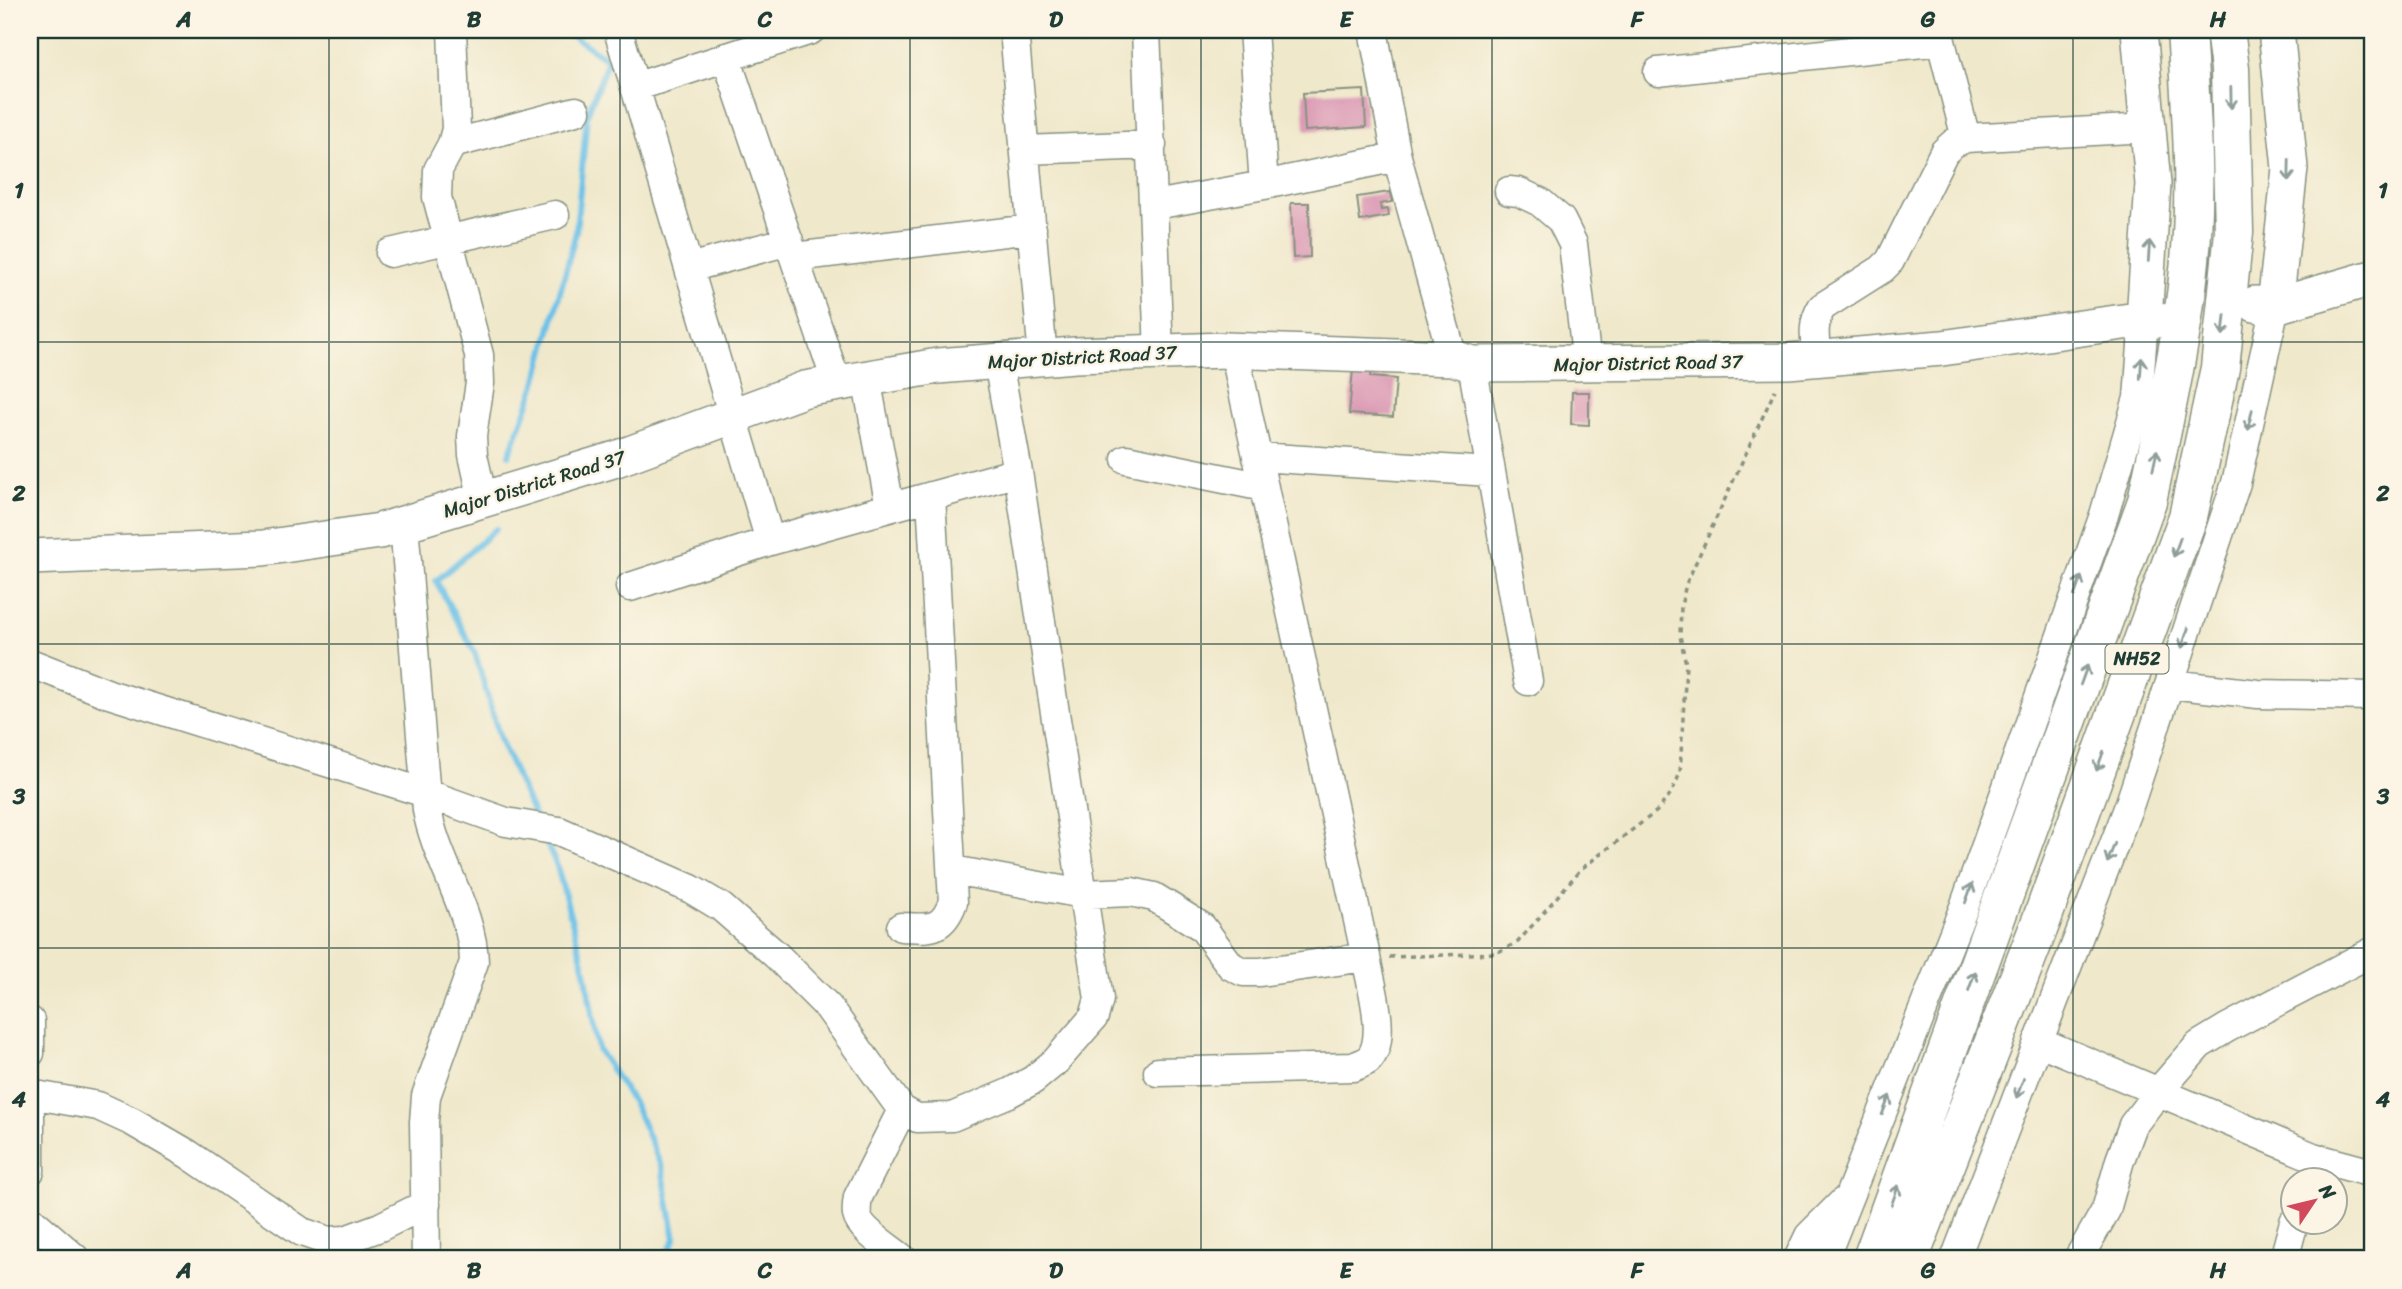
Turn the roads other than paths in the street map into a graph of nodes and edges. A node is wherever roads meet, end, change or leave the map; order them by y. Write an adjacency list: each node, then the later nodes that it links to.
1 (452, 30): 19 (street)
2 (618, 30): 15 (street)
3 (811, 30): 13 (street)
4 (1014, 30): 21 (street)
5 (1146, 30): 20 (street)
6 (1253, 30): 23 (street)
7 (1373, 30): 22 (street)
8 (2140, 30): 17 (main road)
9 (2186, 30): 87 (highway, NH52, one-way to 9)
10 (2225, 30): 88 (highway, NH52, one-way to 88)
11 (2276, 30): 33 (main road, one-way to 33)
12 (1940, 35): 14 (street); 18 (street)
13 (726, 57): 15 (street); 29 (street)
14 (1658, 72)
15 (635, 87): 31 (street)
16 (576, 111): 19 (street)
17 (2149, 128): 18 (street); 34 (main road, one-way to 17)
18 (1966, 138): 38 (street)
19 (452, 144): 28 (street)
20 (1152, 145): 21 (street); 25 (street)
21 (1025, 150): 27 (street)
22 (1397, 157): 23 (street); 39 (street)
23 (1264, 185): 25 (street)
24 (1509, 191): 41 (street)
25 (1155, 205): 36 (street)
26 (555, 215): 28 (street)
27 (1032, 229): 29 (street); 37 (street)
28 (448, 239): 30 (street); 50 (street)
29 (791, 249): 31 (street); 42 (street)
30 (390, 253)
31 (689, 268): 43 (street)
32 (2372, 278): 33 (main road)
33 (2265, 305): 58 (street, one-way to 58)
34 (2151, 320): 38 (main road, Major District Road 37); 78 (street, one-way to 34)
35 (1234, 350): 36 (main road, Major District Road 37); 39 (main road, Major District Road 37); 44 (street)
36 (1159, 353): 37 (main road, Major District Road 37)
37 (1043, 358): 40 (main road, Major District Road 37)
38 (1802, 360): 41 (main road, Major District Road 37)
39 (1463, 361): 41 (main road, Major District Road 37); 47 (street)
40 (998, 362): 42 (main road, Major District Road 37); 46 (street)
41 (1587, 364)
42 (852, 381): 43 (main road, Major District Road 37); 51 (street)
43 (733, 416): 50 (main road, Major District Road 37); 53 (street)
44 (1257, 457): 47 (street); 48 (street)
45 (1126, 458): 48 (street)
46 (1018, 472): 49 (street); 62 (street)
47 (1490, 472): 57 (street)
48 (1264, 487): 65 (street)
49 (931, 496): 51 (street); 61 (street)
50 (483, 500): 52 (main road, Major District Road 37)
51 (890, 507): 53 (street)
52 (404, 524): 54 (main road, Major District Road 37); 60 (street)
53 (770, 541): 55 (street)
54 (30, 556)
55 (630, 587)
56 (30, 663): 60 (street)
57 (1528, 681)
58 (2169, 684): 59 (street); 67 (street, one-way to 67)
59 (2372, 696)
60 (425, 793): 72 (street); 79 (street)
61 (953, 870): 62 (street); 63 (street)
62 (1083, 894): 65 (street); 72 (street)
63 (901, 927)
64 (2372, 952): 70 (street)
65 (1366, 957): 69 (street)
66 (30, 1021): 68 (street)
67 (2038, 1041): 70 (street); 89 (street, one-way to 89)
68 (30, 1053)
69 (1158, 1072)
70 (2158, 1092): 74 (street); 90 (street)
71 (30, 1094): 79 (street)
72 (902, 1110): 84 (street)
73 (30, 1114): 75 (street)
74 (2304, 1166)
75 (30, 1171)
76 (2350, 1172): 77 (street)
77 (2372, 1173)
78 (1850, 1195): 85 (street); 86 (street)
79 (426, 1204): 83 (street)
80 (30, 1219): 82 (street)
81 (2290, 1236): 91 (street)
82 (76, 1259)
83 (426, 1259)
84 (903, 1259)
85 (1798, 1259)
86 (1824, 1259)
87 (1872, 1259)
88 (1909, 1259)
89 (1955, 1259)
90 (2078, 1259)
91 (2284, 1259)

